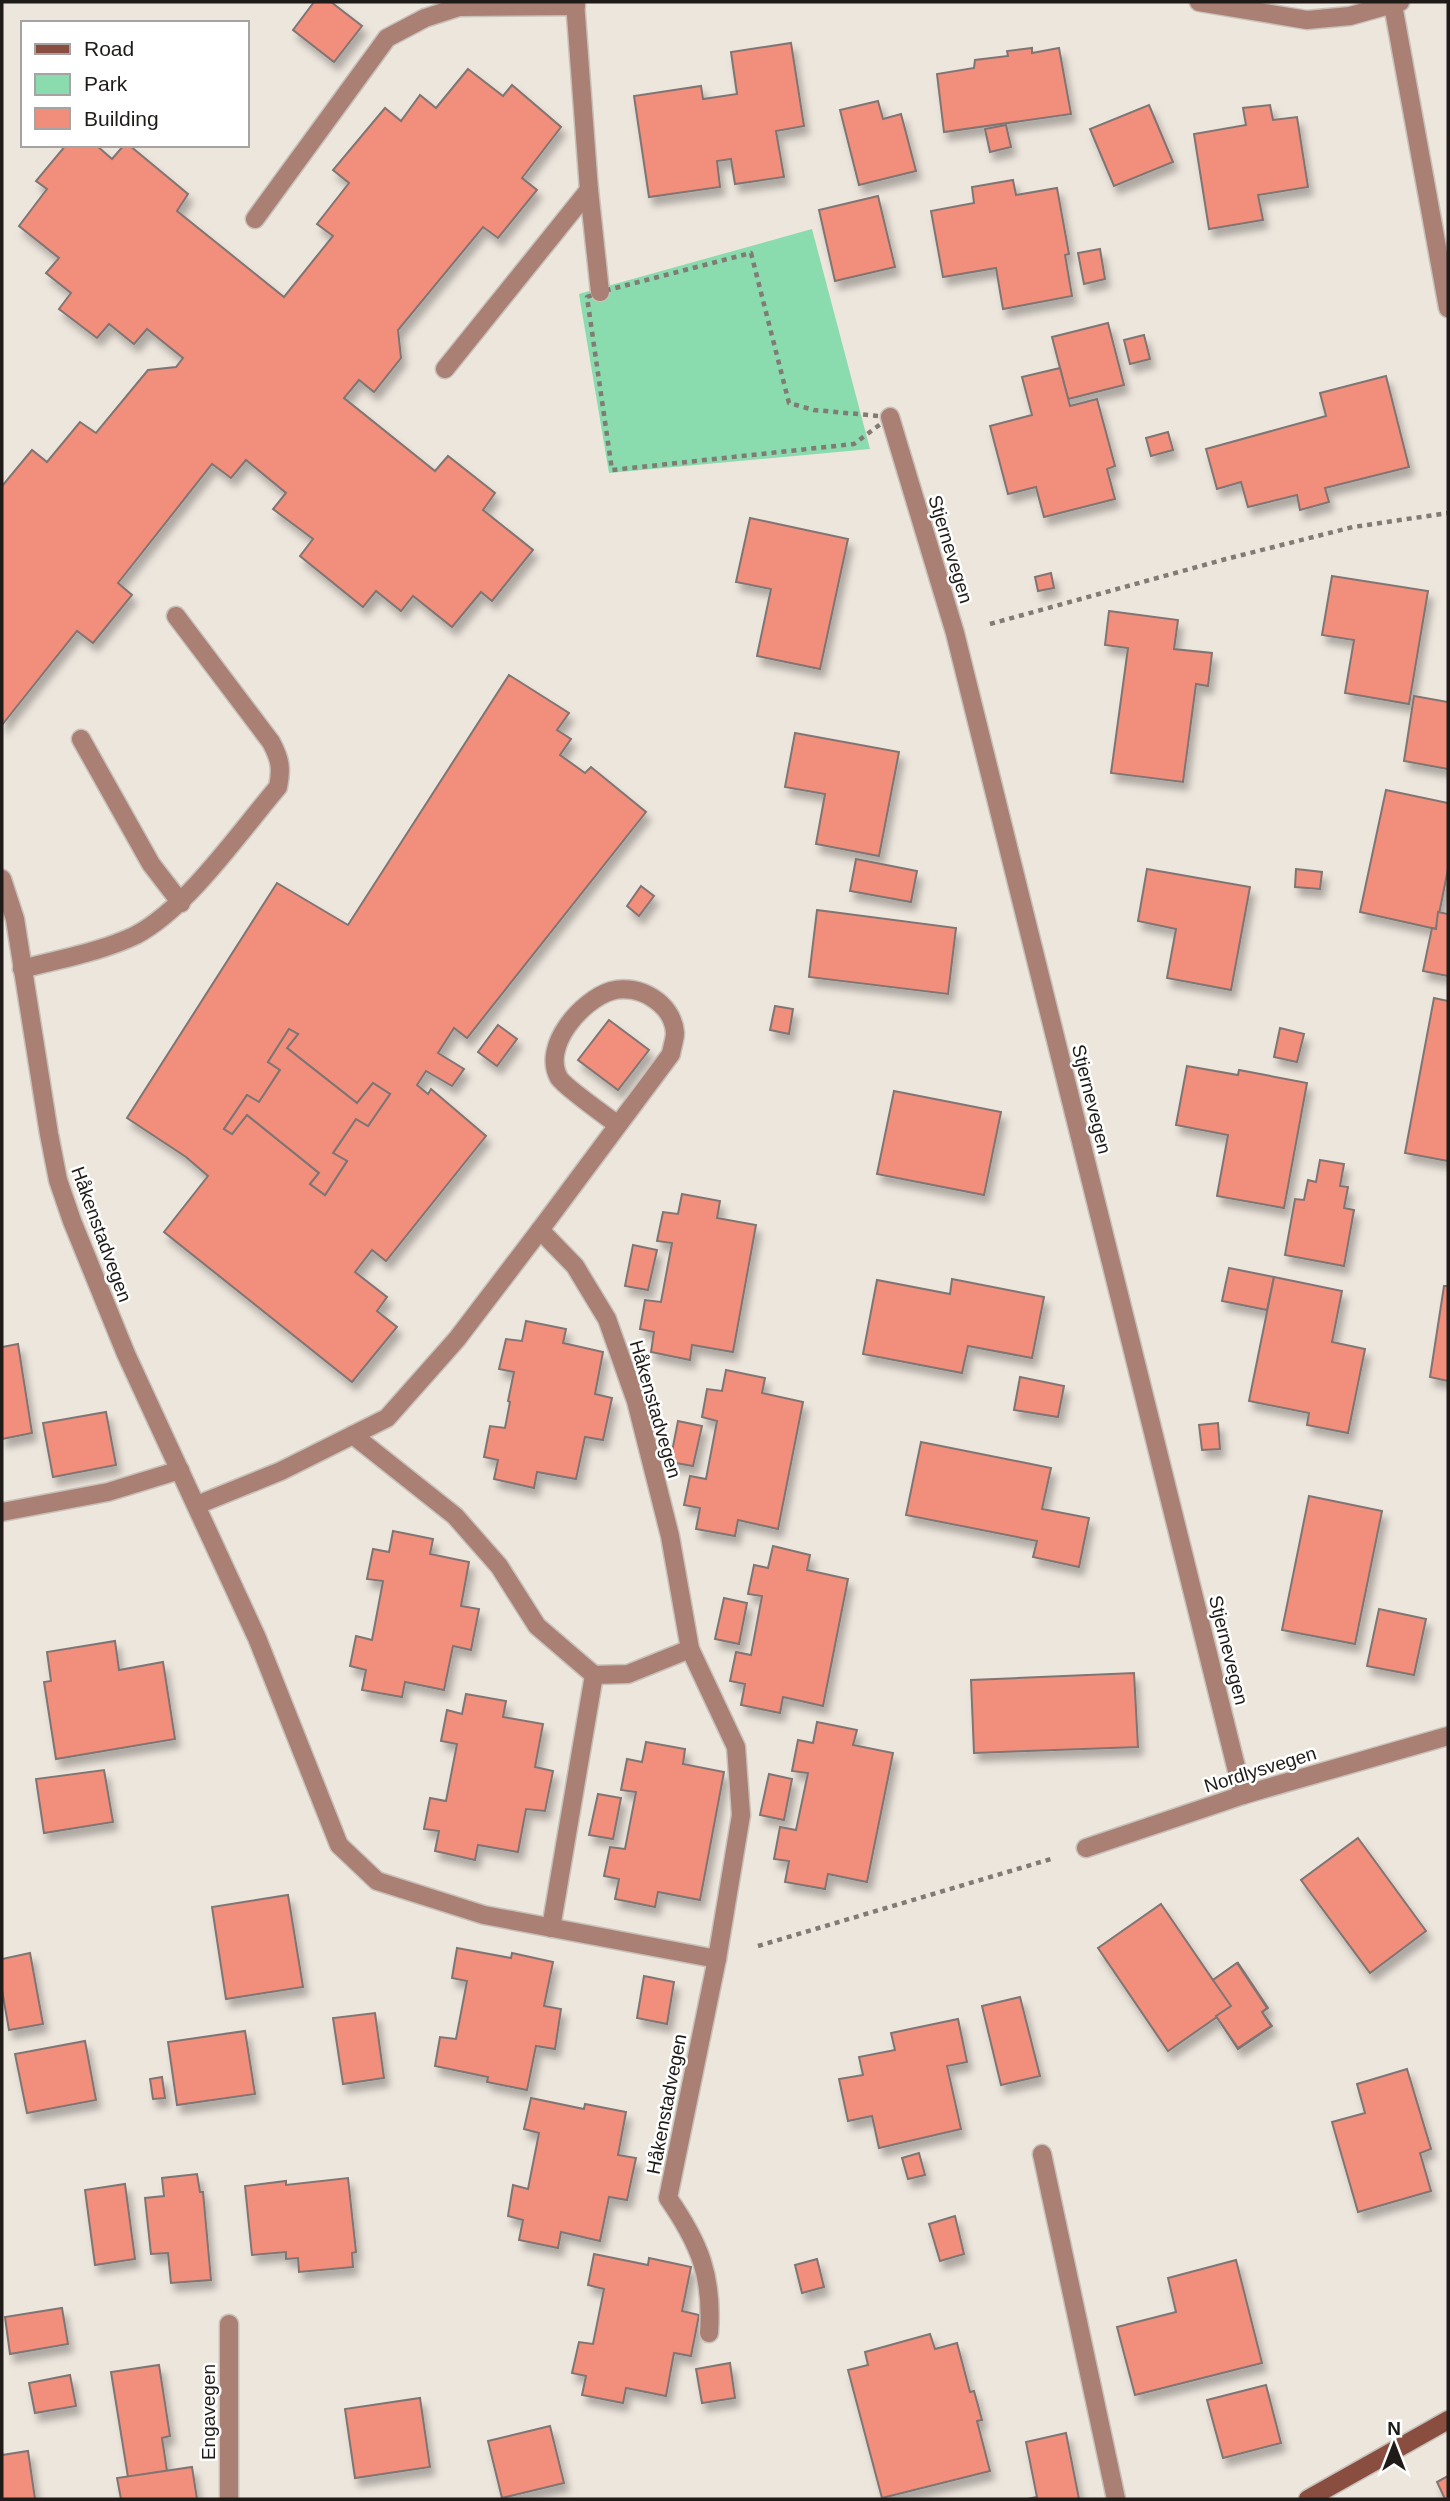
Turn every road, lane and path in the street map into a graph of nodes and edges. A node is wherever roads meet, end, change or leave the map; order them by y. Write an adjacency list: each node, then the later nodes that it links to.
1 (1199, 2): 2 (street)
2 (1397, 3): 7 (street)
3 (575, 4): 4 (street); 5 (street)
4 (589, 190): 6 (street); 8 (street)
5 (255, 219)
6 (600, 292): 9 (path); 9 (path)
7 (1448, 308)
8 (444, 369)
9 (890, 417): 12 (street, Stjernevegen)
10 (1448, 513): 12 (path)
11 (176, 616): 15 (street)
12 (954, 633): 26 (street, Stjernevegen)
13 (81, 739): 15 (street)
14 (2, 879): 16 (street, Håkenstadvegen)
15 (181, 903): 16 (street)
16 (22, 969): 20 (street, Håkenstadvegen)
17 (618, 1125): 17 (street); 18 (street)
18 (540, 1230): 19 (street); 23 (street, Håkenstadvegen)
19 (353, 1435): 21 (street); 24 (street)
20 (180, 1470): 21 (street, Håkenstadvegen); 22 (street)
21 (197, 1505): 28 (street, Håkenstadvegen)
22 (2, 1512)
23 (690, 1649): 24 (street); 29 (street, Håkenstadvegen)
24 (594, 1675): 28 (street)
25 (1448, 1736): 26 (street, Nordlysvegen)
26 (1243, 1795): 27 (street, Nordlysvegen)
27 (1086, 1849): 29 (path)
28 (551, 1928): 29 (street, Håkenstadvegen)
29 (716, 1959): 32 (street, Håkenstadvegen)
30 (1042, 2154): 35 (street)
31 (229, 2324): 34 (street, Engavegen)
32 (709, 2333)
33 (1448, 2420): 36 (main road)
34 (229, 2499)
35 (1116, 2499)
36 (1308, 2499)

